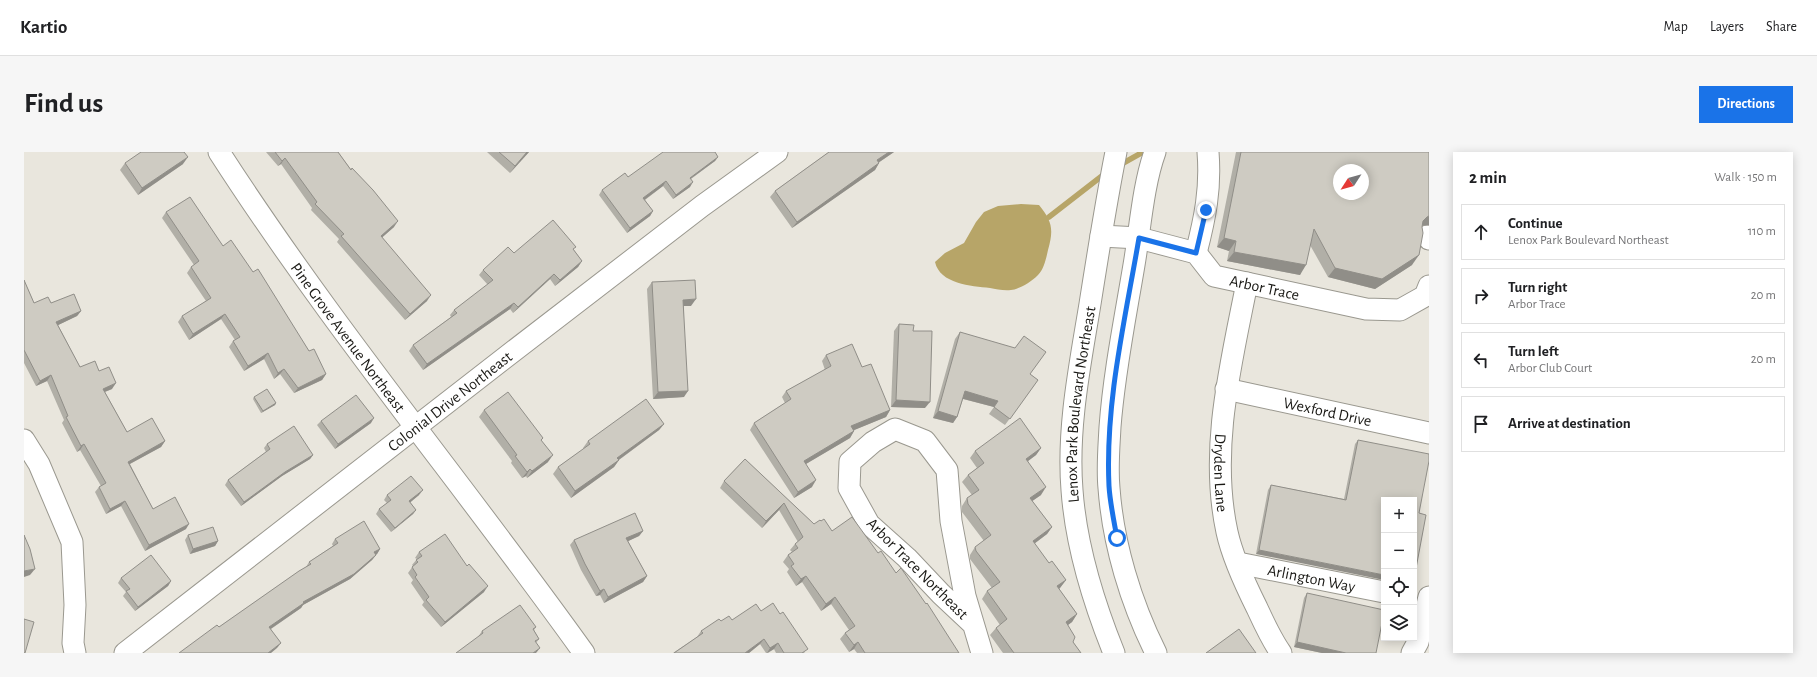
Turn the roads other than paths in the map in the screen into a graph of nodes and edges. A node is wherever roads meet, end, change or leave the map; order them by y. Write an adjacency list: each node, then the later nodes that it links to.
1 (219, 152): 12 (street, Pine Grove Avenue Northeast)
2 (777, 152): 12 (street, Colonial Drive Northeast)
3 (1116, 152): 6 (street, Lenox Park Boulevard Northeast)
4 (1155, 152): 7 (street, Lenox Park Boulevard Northeast)
5 (1208, 152): 8 (street)
6 (1101, 236): 7 (street); 24 (street, Lenox Park Boulevard Northeast)
7 (1139, 238): 8 (street); 25 (street, Lenox Park Boulevard Northeast)
8 (1196, 253): 9 (street, Arbor Trace)
9 (1247, 283): 10 (street, Arbor Trace); 11 (street, Dryden Lane)
10 (1429, 286)
11 (1226, 389): 13 (street, Wexford Drive); 15 (street, Dryden Lane)
12 (416, 427): 21 (street, Colonial Drive Northeast); 22 (street, Pine Grove Avenue Northeast)
13 (1429, 433)
14 (24, 440): 19 (street)
15 (1238, 563): 16 (street, Arlington Way); 26 (street, Dryden Lane)
16 (1381, 591)
17 (1424, 599): 27 (street)
18 (973, 624): 18 (street, Arbor Trace Northeast); 23 (street, Arbor Trace Northeast)
19 (74, 653): 20 (street)
20 (84, 653)
21 (125, 653)
22 (584, 653)
23 (982, 653)
24 (1114, 653)
25 (1156, 653)
26 (1281, 653)
27 (1412, 653)

